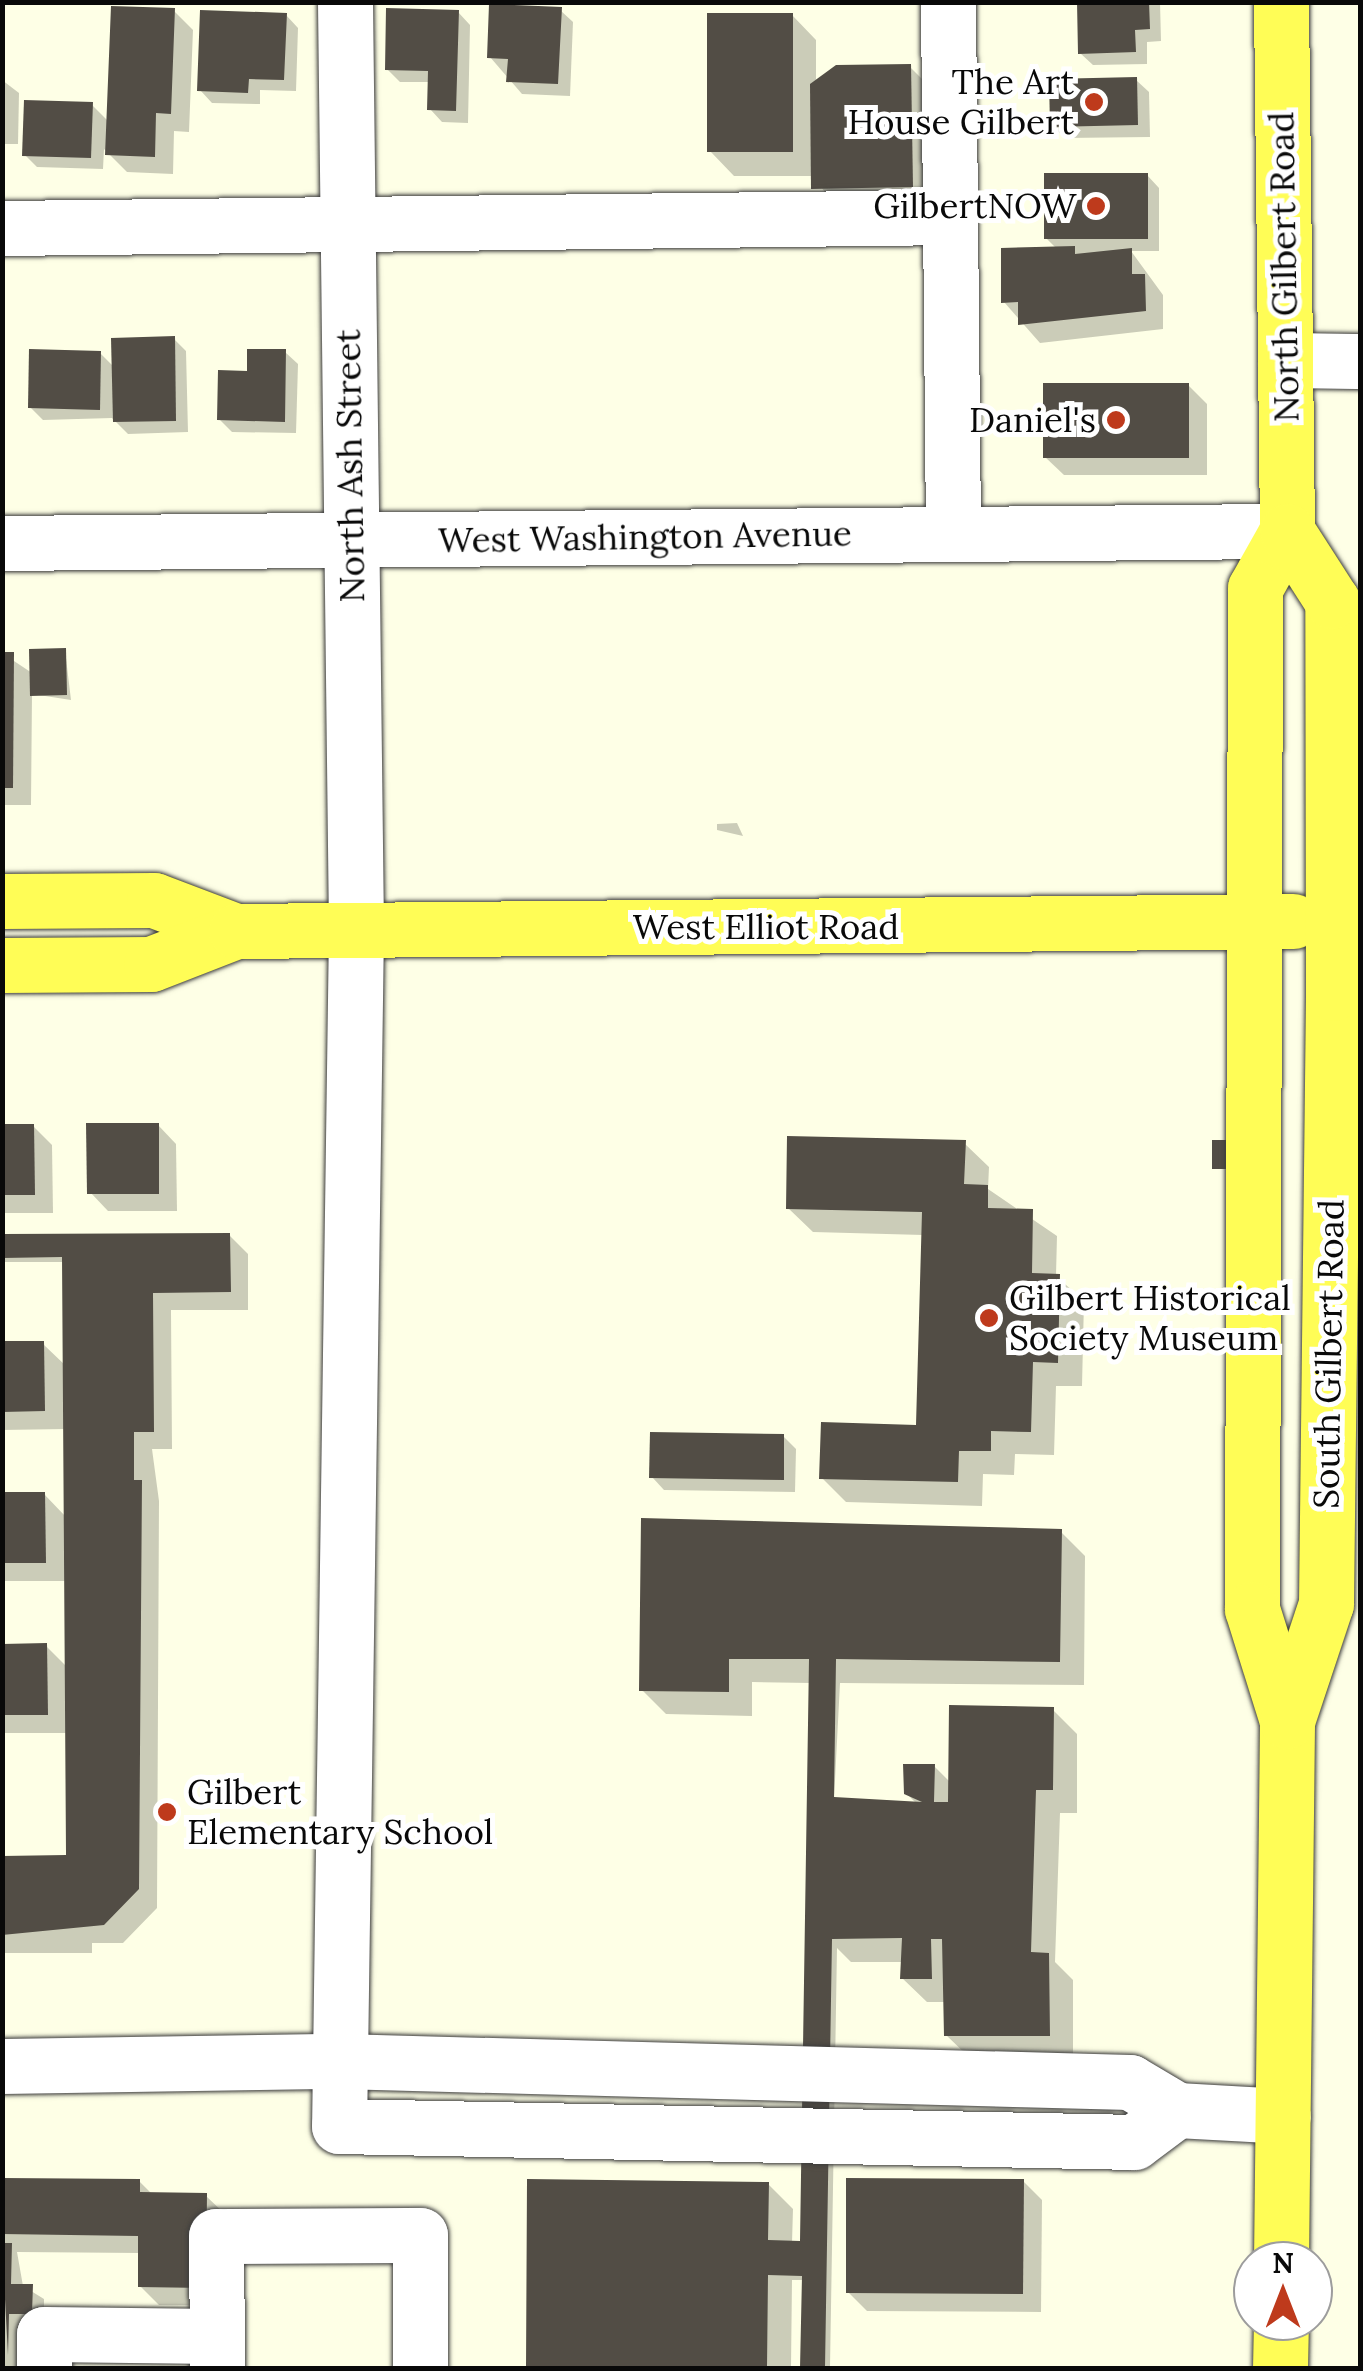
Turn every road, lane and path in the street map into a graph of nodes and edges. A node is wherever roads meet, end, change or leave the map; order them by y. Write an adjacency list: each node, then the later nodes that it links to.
1 (345, 2): 5 (street, North Ash Street)
2 (948, 2): 4 (street)
3 (1281, 2): 7 (main road, North Gilbert Road)
4 (950, 217): 5 (street); 10 (street)
5 (348, 224): 6 (street); 11 (street, North Ash Street)
6 (2, 228)
7 (1285, 360): 8 (street); 9 (main road, North Gilbert Road)
8 (1360, 361)
9 (1287, 531): 10 (street, West Washington Avenue); 14 (main road, North Gilbert Road); 14 (main road)
10 (954, 533): 11 (street, West Washington Avenue)
11 (351, 540): 12 (street, West Washington Avenue); 15 (street, North Ash Street)
12 (2, 543)
13 (2, 901): 16 (main road, West Elliot Road)
14 (1312, 921): 15 (main road, West Elliot Road); 18 (main road, South Gilbert Road); 18 (main road, South Gilbert Road)
15 (356, 929): 16 (main road, West Elliot Road); 19 (street, North Ash Street)
16 (236, 930): 17 (main road, West Elliot Road)
17 (2, 965)
18 (1287, 1721): 24 (main road, South Gilbert Road)
19 (339, 2060): 20 (street); 21 (street); 25 (street, North Ash Street)
20 (2, 2066)
21 (761, 2072): 22 (street); 25 (street)
22 (903, 2076): 23 (street); 26 (street)
23 (1178, 2110): 24 (street); 26 (street)
24 (1283, 2116): 27 (main road, South Gilbert Road)
25 (759, 2134): 26 (street)
26 (903, 2137)
27 (1281, 2241)
28 (1281, 2341): 32 (main road)
29 (217, 2352): 30 (street); 31 (street)
30 (44, 2368)
31 (420, 2368)
32 (1280, 2368)

